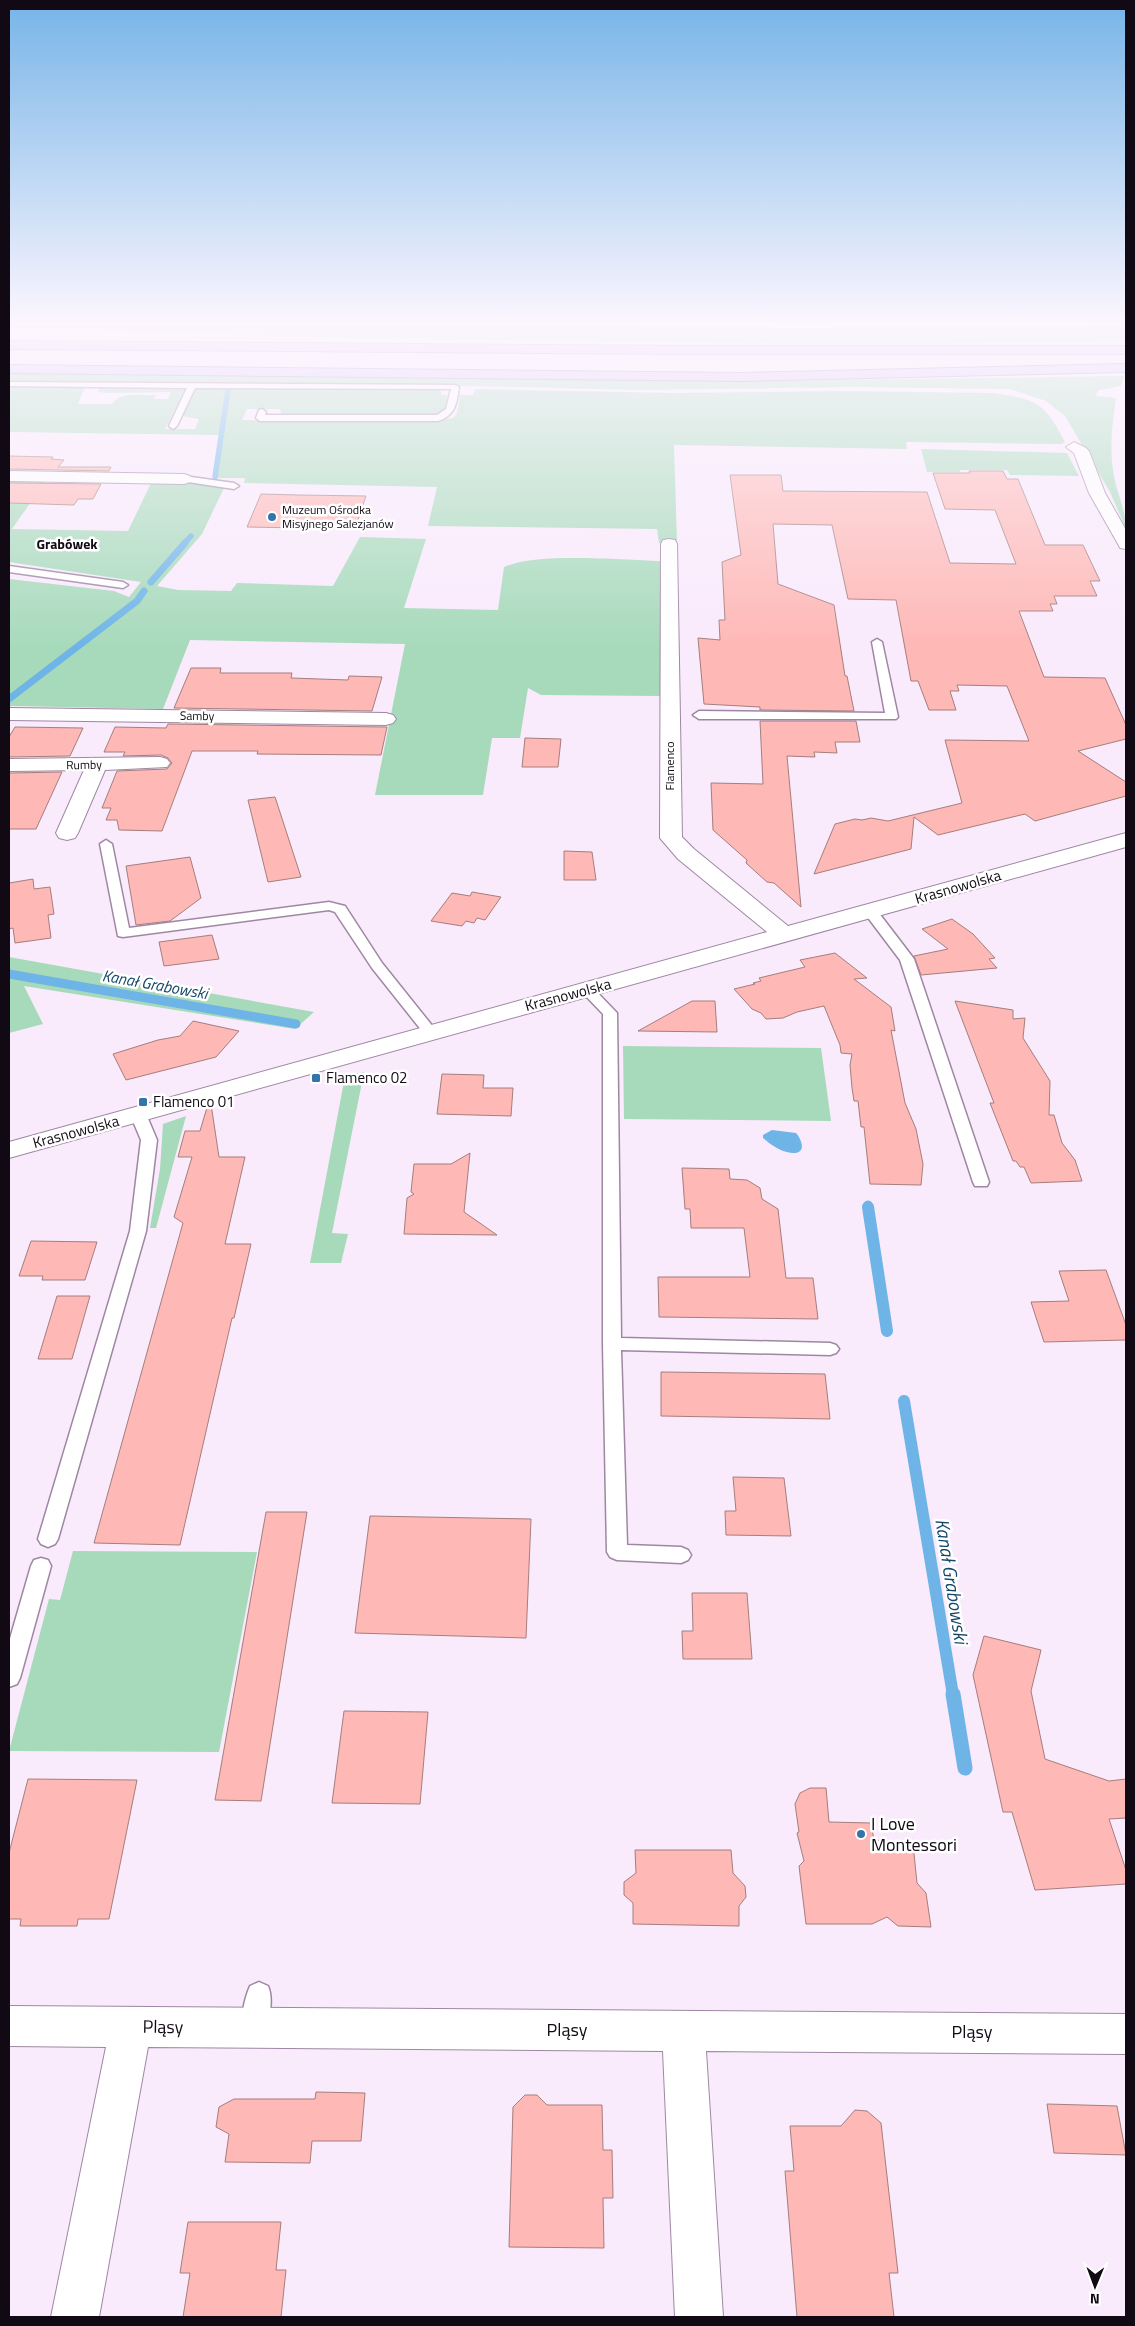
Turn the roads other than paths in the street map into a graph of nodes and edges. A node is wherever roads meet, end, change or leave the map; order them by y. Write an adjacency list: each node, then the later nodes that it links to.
1 (1074, 447): 5 (street)
2 (9, 476): 3 (street)
3 (184, 479): 4 (lane)
4 (234, 486)
5 (1126, 544)
6 (671, 547): 20 (street, Flamenco)
7 (9, 569): 8 (lane)
8 (123, 585)
9 (877, 642): 11 (lane)
10 (9, 714): 12 (street, Samby)
11 (699, 715)
12 (386, 719)
13 (160, 763): 15 (street, Rumby)
14 (9, 765): 15 (street, Rumby)
15 (97, 765): 16 (street)
16 (67, 833)
17 (1126, 840): 19 (street, Krasnowolska)
18 (106, 844): 22 (lane)
19 (870, 911): 20 (street, Krasnowolska); 25 (lane)
20 (784, 935): 21 (street, Krasnowolska)
21 (587, 990): 22 (street, Krasnowolska); 26 (lane)
22 (430, 1033): 23 (street, Krasnowolska)
23 (138, 1114): 24 (street, Krasnowolska); 28 (lane)
24 (9, 1150)
25 (981, 1182)
26 (612, 1344): 27 (lane); 29 (lane)
27 (830, 1348)
28 (48, 1539)
29 (681, 1555)
30 (41, 1566): 31 (lane)
31 (9, 1678)
32 (9, 2026): 33 (street, Pląsy)
33 (131, 2026): 34 (street, Pląsy); 36 (street)
34 (683, 2031): 35 (street, Pląsy); 37 (street)
35 (1126, 2034)
36 (75, 2317)
37 (699, 2317)

